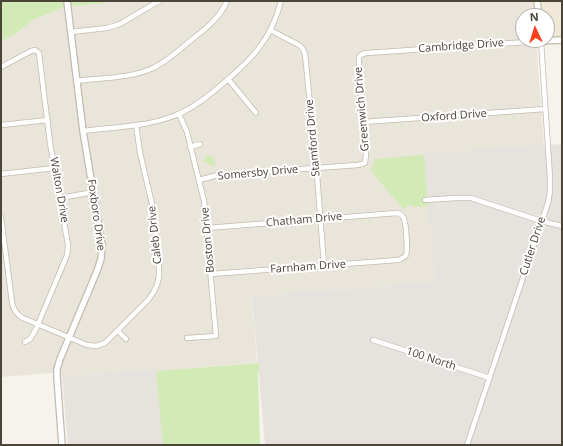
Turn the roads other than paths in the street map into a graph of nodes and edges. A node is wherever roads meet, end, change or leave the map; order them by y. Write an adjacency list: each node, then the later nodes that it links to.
1 (67, 1): 6 (street, Foxboro Drive)
2 (159, 1): 6 (street)
3 (227, 1): 12 (street)
4 (281, 1): 5 (street)
5 (270, 30): 11 (street); 25 (street, Stamford Drive)
6 (71, 32): 12 (street, Foxboro Drive)
7 (515, 42): 9 (street, Cambridge Drive)
8 (542, 48): 13 (street, Cutler Drive)
9 (360, 55): 17 (street, Greenwich Drive)
10 (1, 67): 16 (street, Walton Drive)
11 (228, 79): 14 (street); 15 (street)
12 (77, 81): 20 (street, Foxboro Drive)
13 (546, 109): 17 (street, Oxford Drive); 33 (street, Cutler Drive)
14 (256, 113)
15 (179, 114): 19 (street); 22 (street, Boston Drive)
16 (48, 120): 18 (street); 24 (street, Walton Drive)
17 (364, 122): 23 (street, Greenwich Drive)
18 (1, 125)
19 (136, 125): 20 (street); 40 (street, Caleb Drive)
20 (83, 131): 28 (street, Foxboro Drive)
21 (200, 144): 22 (street)
22 (190, 146): 27 (street, Boston Drive)
23 (365, 163): 25 (street, Somersby Drive)
24 (55, 168): 26 (street); 29 (street, Walton Drive)
25 (316, 168): 27 (street, Somersby Drive); 32 (street, Stamford Drive)
26 (1, 174)
27 (199, 180): 35 (street, Boston Drive)
28 (94, 192): 29 (street); 41 (street, Foxboro Drive)
29 (60, 198): 39 (street, Walton Drive)
30 (426, 200): 33 (street)
31 (1, 217): 39 (street)
32 (320, 219): 35 (street, Chatham Drive); 36 (street, Chatham Drive); 37 (street, Stamford Drive)
33 (542, 221): 34 (street); 46 (street, Cutler Drive)
34 (562, 226)
35 (207, 228): 38 (street, Boston Drive)
36 (405, 257): 37 (street, Farnham Drive)
37 (324, 266): 38 (street, Farnham Drive)
38 (210, 274): 42 (street, Boston Drive)
39 (38, 324): 41 (street); 45 (street, Walton Drive)
40 (118, 331): 41 (street, Caleb Drive); 43 (street)
41 (69, 338): 47 (street, Foxboro Drive)
42 (187, 338)
43 (126, 339)
44 (373, 340): 46 (street, 100 North)
45 (25, 342)
46 (490, 378): 48 (street, Cutler Drive)
47 (62, 445)
48 (468, 445)

